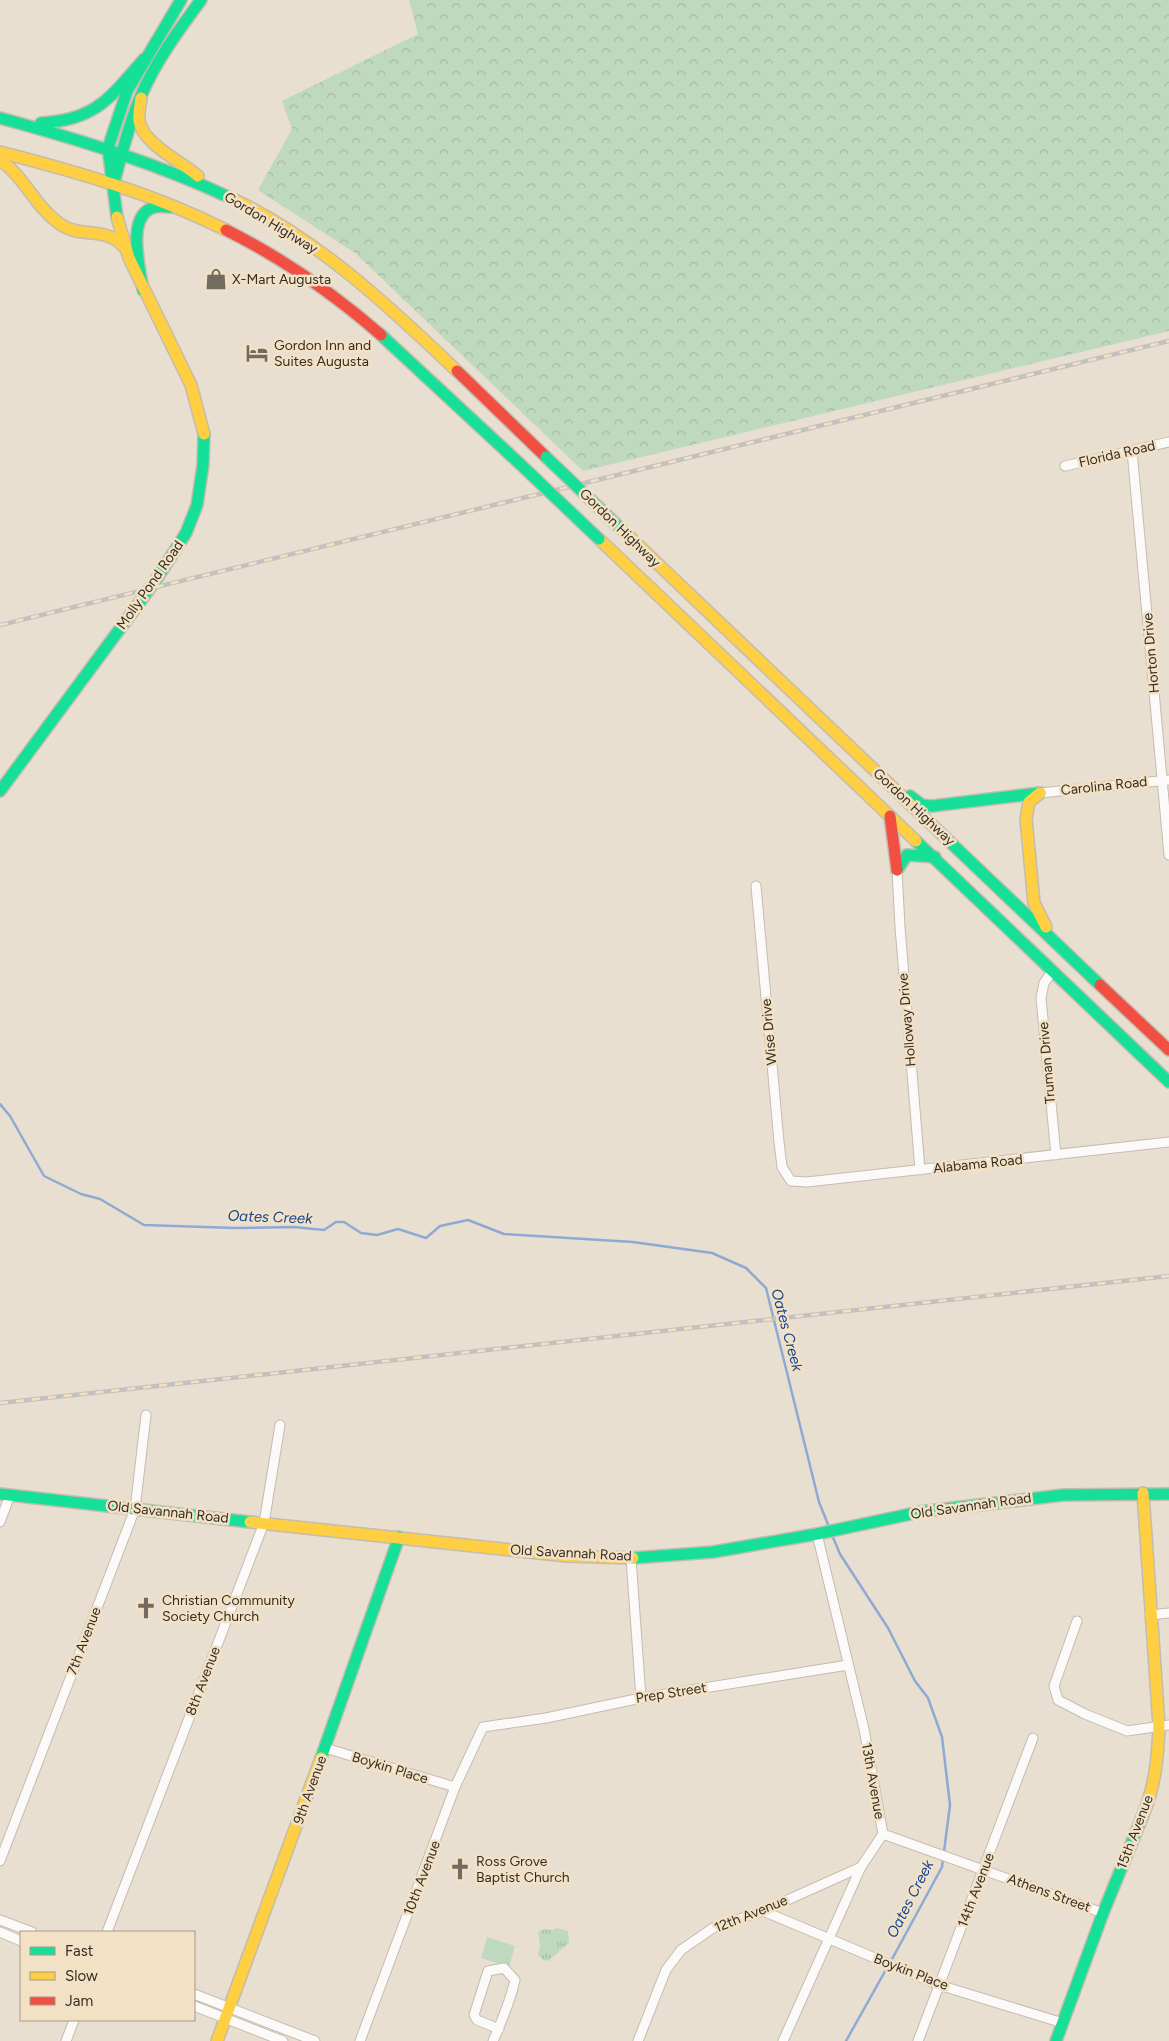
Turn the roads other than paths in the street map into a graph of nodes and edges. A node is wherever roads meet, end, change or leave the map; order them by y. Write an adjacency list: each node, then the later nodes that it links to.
1 (181, 0): 3 (main road)
2 (201, 0): 4 (main road)
3 (144, 59): 6 (main road); 7 (main road)
4 (141, 98): 9 (main road); 12 (main road)
5 (0, 118): 6 (main road, Gordon Highway)
6 (20, 124): 7 (main road, Gordon Highway)
7 (108, 148): 9 (main road, Gordon Highway); 11 (main road)
8 (0, 152): 11 (main road, Gordon Highway)
9 (122, 153): 11 (main road); 12 (main road, Gordon Highway)
10 (0, 160): 14 (main road)
11 (114, 183): 13 (main road, Gordon Highway); 14 (main road, Molly Pond Road)
12 (212, 189): 20 (main road, Gordon Highway, bridge)
13 (182, 210): 15 (main road); 23 (main road, Gordon Highway, bridge)
14 (126, 249): 15 (main road, Molly Pond Road)
15 (143, 290): 21 (main road, Molly Pond Road)
16 (1169, 442): 17 (street, Florida Road)
17 (1132, 451): 18 (street, Florida Road); 19 (street, Horton Drive)
18 (1065, 466)
19 (1166, 780): 22 (street, Carolina Road); 24 (street, Horton Drive)
20 (893, 788): 22 (main road); 28 (main road, Gordon Highway)
21 (0, 791)
22 (1040, 793): 28 (main road)
23 (890, 816): 25 (main road, Gordon Highway); 26 (main road)
24 (1169, 855)
25 (934, 857): 26 (main road); 29 (main road, Gordon Highway)
26 (898, 870): 34 (street, Holloway Drive)
27 (756, 886): 35 (street, Wise Drive)
28 (1051, 937): 30 (main road, Gordon Highway)
29 (1052, 972): 31 (main road, Gordon Highway); 33 (street, Truman Drive)
30 (1169, 1050)
31 (1169, 1082)
32 (1169, 1142): 33 (street, Alabama Road)
33 (1056, 1155): 34 (street, Alabama Road)
34 (920, 1170): 35 (street, Alabama Road)
35 (787, 1178)
36 (146, 1415): 41 (street, 7th Avenue)
37 (280, 1425): 43 (street, 8th Avenue)
38 (1143, 1493): 39 (main road, Old Savannah Road); 44 (main road, Old Savannah Road); 48 (main road, 15th Avenue)
39 (1169, 1494)
40 (5, 1495): 41 (main road, Old Savannah Road); 42 (street)
41 (135, 1509): 43 (main road, Old Savannah Road); 58 (street, 7th Avenue)
42 (0, 1522)
43 (264, 1523): 45 (main road, Old Savannah Road); 65 (street, 8th Avenue)
44 (822, 1533): 46 (main road, Old Savannah Road); 50 (street, 13th Avenue)
45 (399, 1537): 46 (main road, Old Savannah Road); 55 (main road, 9th Avenue)
46 (631, 1558): 51 (street)
47 (1169, 1613): 48 (street)
48 (1150, 1615): 53 (main road, 15th Avenue)
49 (1077, 1622): 53 (street)
50 (848, 1665): 51 (street, Prep Street); 57 (street, 13th Avenue)
51 (640, 1698): 52 (street, Prep Street)
52 (494, 1723): 56 (street, 10th Avenue)
53 (1164, 1725): 62 (main road, 15th Avenue)
54 (1033, 1738): 60 (street, 14th Avenue)
55 (325, 1748): 56 (street, Boykin Place); 72 (main road, 9th Avenue)
56 (455, 1787): 80 (street, 10th Avenue)
57 (883, 1834): 59 (street, 13th Avenue); 60 (street, Athens Street)
58 (0, 1861)
59 (861, 1867): 61 (street, 12th Avenue); 67 (street, 13th Avenue)
60 (985, 1870): 62 (street, Athens Street); 69 (street, 14th Avenue)
61 (763, 1911): 67 (street, Boykin Place); 82 (street, 12th Avenue)
62 (1103, 1913): 74 (main road, 15th Avenue)
63 (0, 1920): 64 (street)
64 (29, 1931)
65 (108, 1931)
66 (0, 1932): 68 (street)
67 (829, 1940): 69 (street, Boykin Place); 83 (street, 13th Avenue)
68 (20, 1941)
69 (939, 1984): 74 (street, Boykin Place); 84 (street, 14th Avenue)
70 (195, 1995): 72 (street)
71 (195, 2006): 72 (street)
72 (228, 2012): 77 (main road, 9th Avenue); 78 (street); 79 (street)
73 (74, 2021): 76 (street)
74 (1063, 2023): 85 (main road, 15th Avenue)
75 (498, 2029): 75 (street); 81 (street)
76 (66, 2041)
77 (217, 2041)
78 (283, 2041)
79 (316, 2041)
80 (360, 2041)
81 (493, 2041)
82 (638, 2041)
83 (783, 2041)
84 (918, 2041)
85 (1056, 2041)

